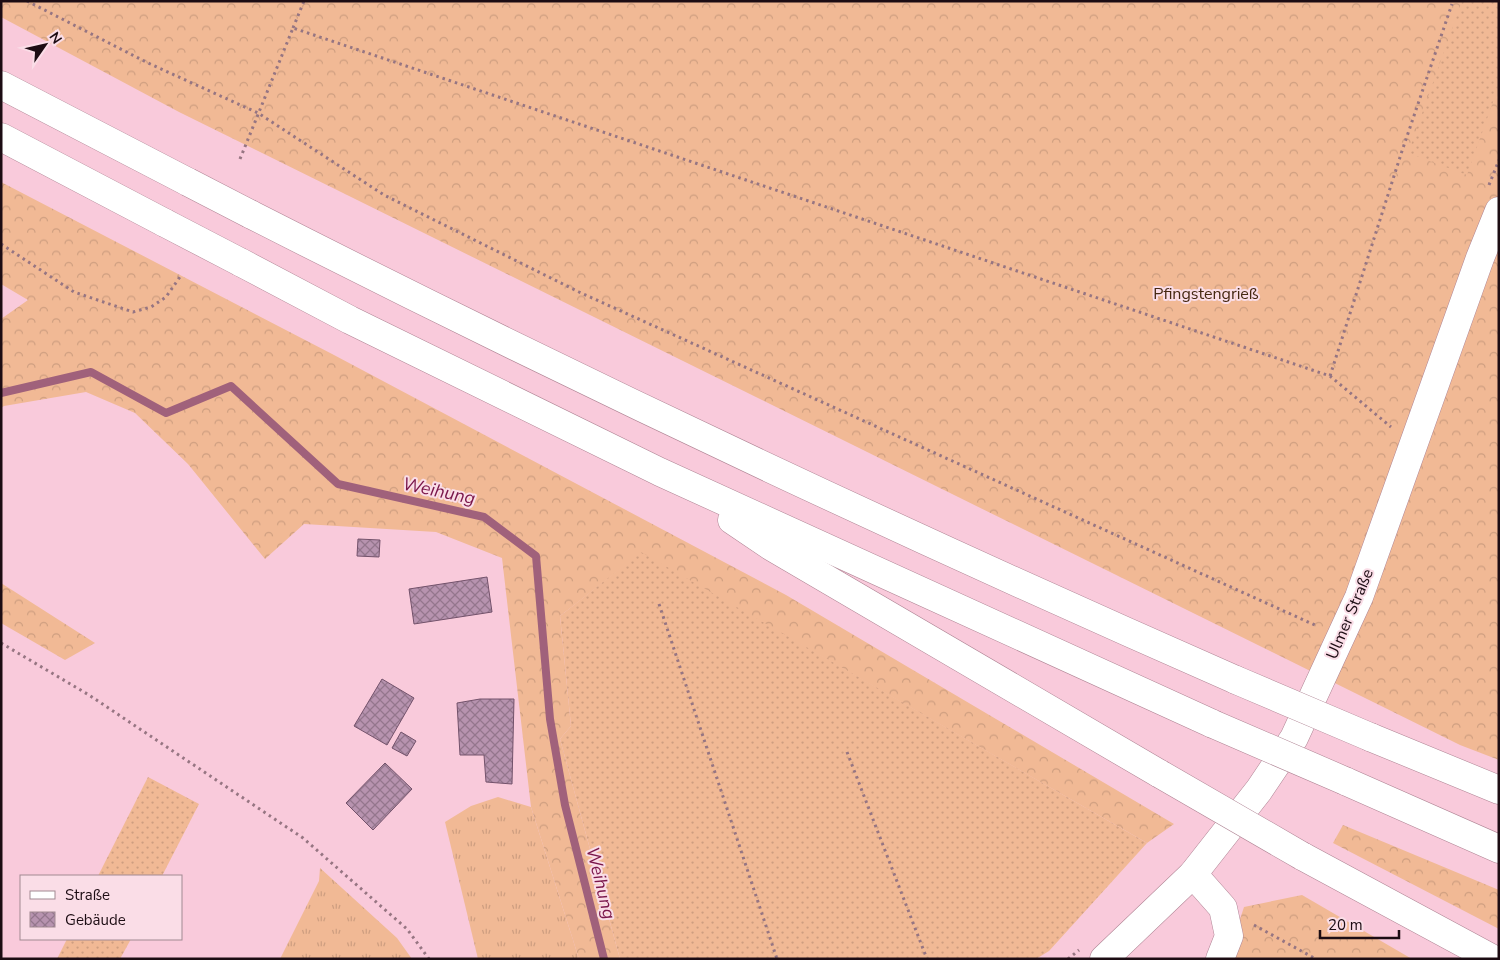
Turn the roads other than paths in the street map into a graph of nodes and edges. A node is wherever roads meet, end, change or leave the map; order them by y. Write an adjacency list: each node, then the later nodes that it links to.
1 (1, 85): 5 (main road, bridge)
2 (1, 137): 4 (main road, bridge)
3 (1494, 199): 7 (main road, Ulmer Straße)
4 (660, 472): 6 (main road, bridge); 10 (main road, bridge)
5 (1499, 790)
6 (1499, 848)
7 (1193, 874): 8 (main road, Ulmer Straße); 9 (main road)
8 (1093, 953)
9 (1220, 959)
10 (1493, 959)

